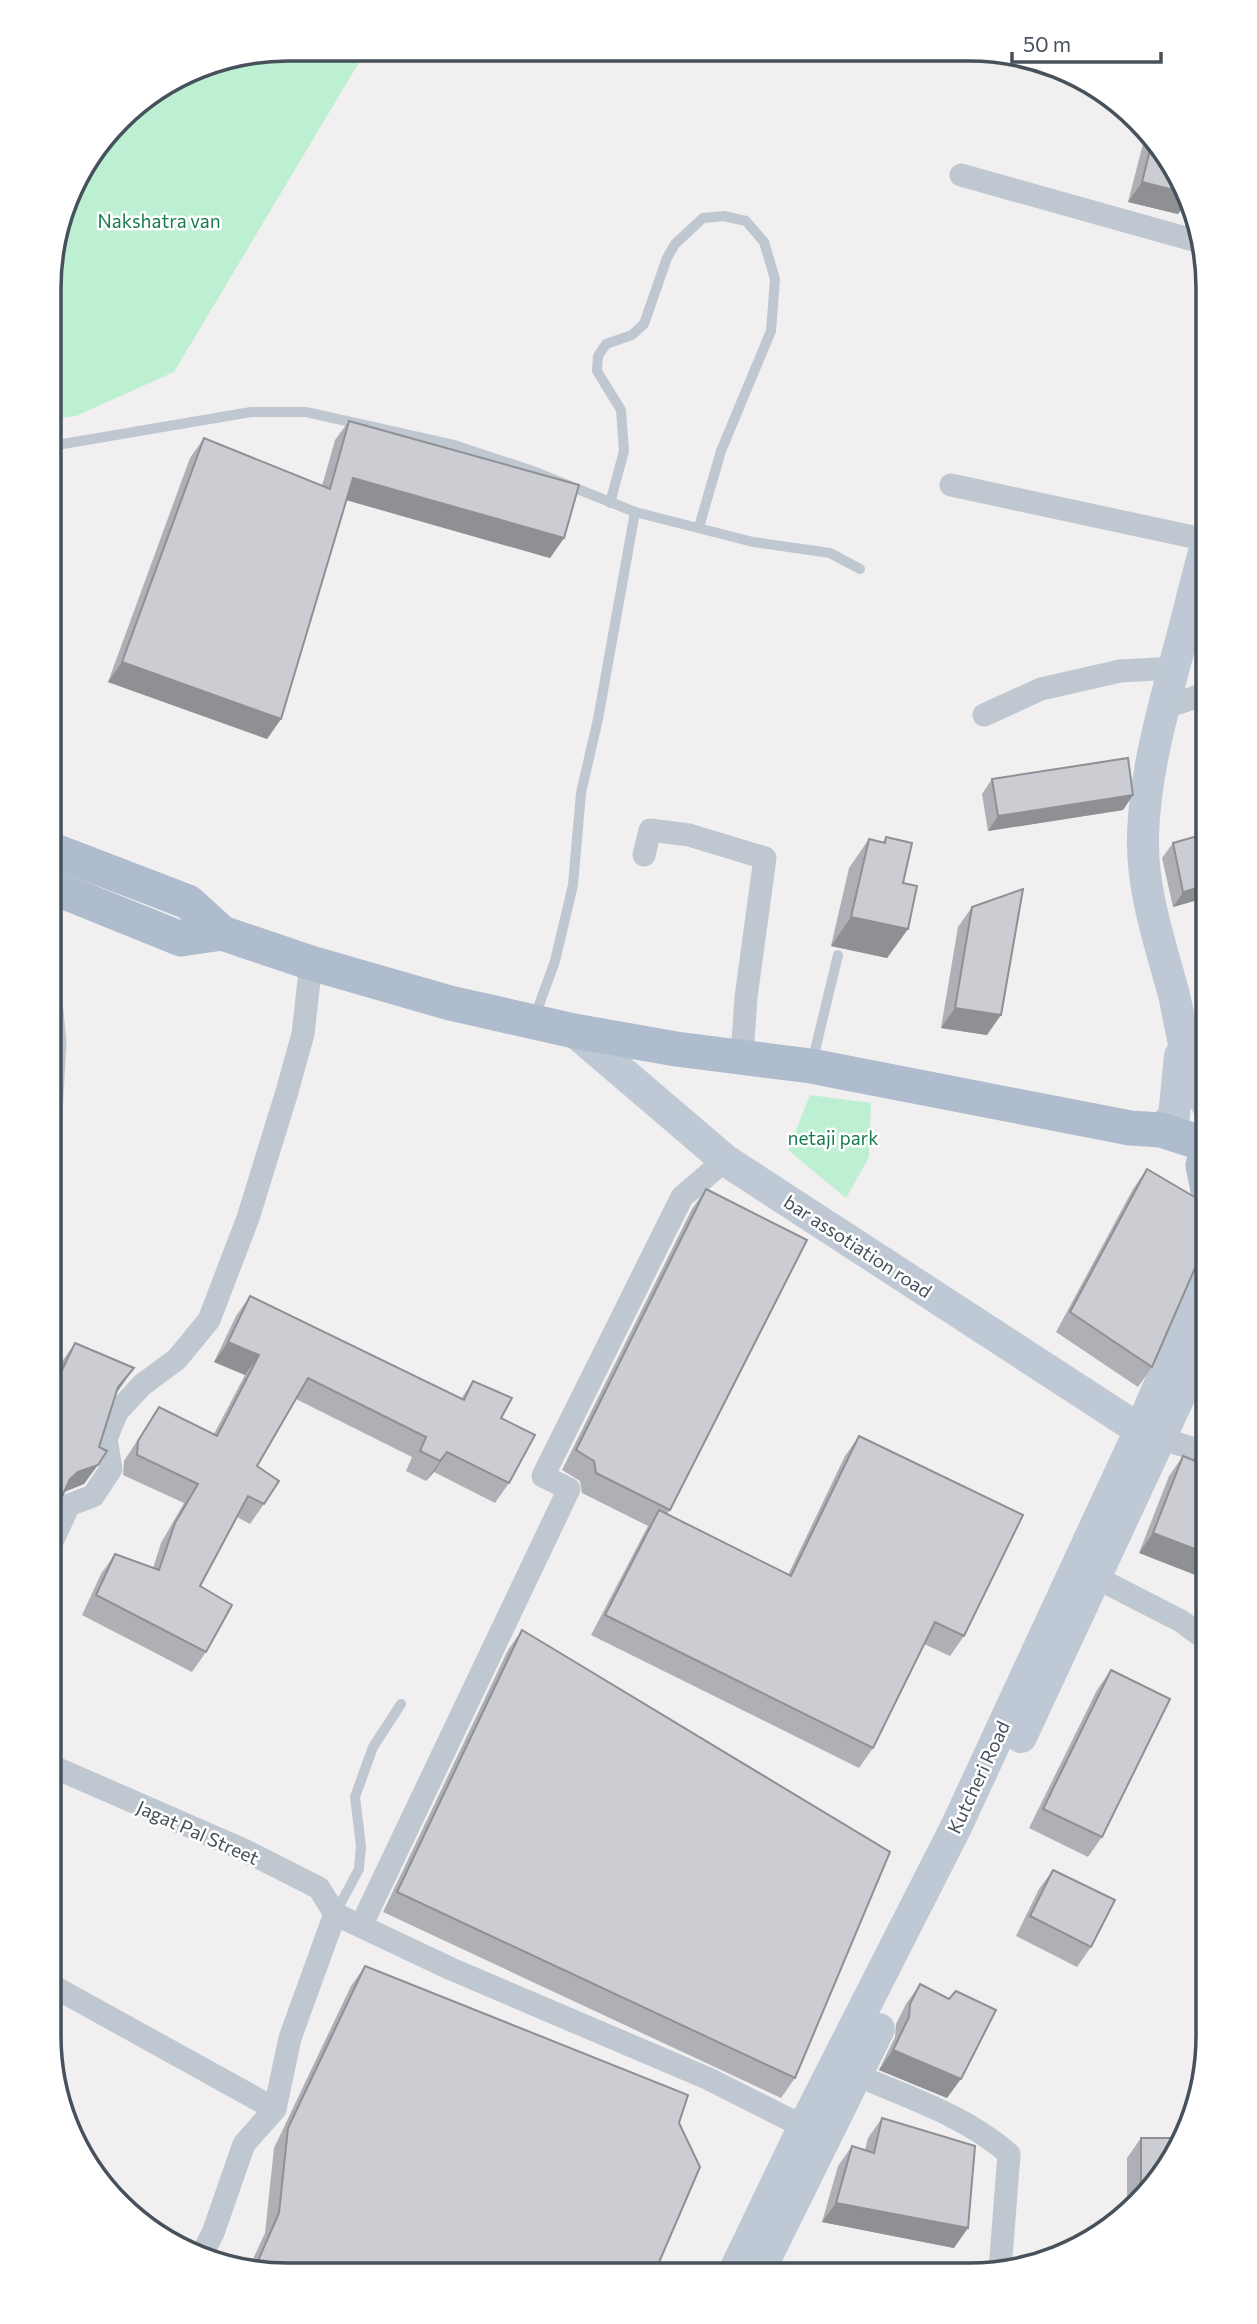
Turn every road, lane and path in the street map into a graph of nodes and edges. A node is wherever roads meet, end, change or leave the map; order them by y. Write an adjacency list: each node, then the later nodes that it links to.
1 (961, 175): 2 (street)
2 (1190, 239)
3 (61, 444): 5 (lane)
4 (951, 485): 8 (street)
5 (610, 503): 6 (lane); 7 (lane)
6 (635, 512): 7 (lane); 21 (lane)
7 (699, 527): 9 (lane)
8 (1196, 536)
9 (860, 569)
10 (1196, 585): 11 (main road)
11 (1174, 668): 13 (main road); 14 (street)
12 (1196, 697): 13 (street)
13 (1163, 708): 23 (main road)
14 (984, 715)
15 (61, 853): 18 (main road)
16 (644, 855): 24 (street)
17 (61, 890): 18 (main road)
18 (222, 933): 20 (main road)
19 (838, 955): 25 (lane)
20 (311, 963): 21 (main road); 34 (street)
21 (531, 1023): 22 (main road)
22 (574, 1031): 24 (main road); 29 (main road, bar assotiation road)
23 (1181, 1041): 26 (main road); 27 (main road)
24 (742, 1057): 25 (main road)
25 (811, 1066): 27 (main road)
26 (1196, 1086)
27 (1161, 1130): 28 (main road)
28 (1196, 1141)
29 (726, 1160): 32 (main road, bar assotiation road); 40 (street)
30 (1195, 1307): 32 (main road, Kutcheri Road)
31 (1195, 1357): 32 (main road)
32 (1150, 1434): 33 (street); 35 (main road); 44 (main road, Kutcheri Road)
33 (1195, 1449)
34 (61, 1522)
35 (1097, 1578): 36 (street); 42 (main road)
36 (1195, 1632)
37 (401, 1704): 39 (lane)
38 (61, 1770): 39 (street, Jagat Pal Street)
39 (335, 1914): 40 (street); 43 (street)
40 (361, 1926): 44 (street)
41 (61, 1991): 43 (street)
42 (856, 2075): 44 (main road); 46 (street)
43 (275, 2109): 45 (street)
44 (814, 2132): 47 (main road, Kutcheri Road); 48 (main road)
45 (205, 2247)
46 (1001, 2260)
47 (739, 2263)
48 (762, 2263)

